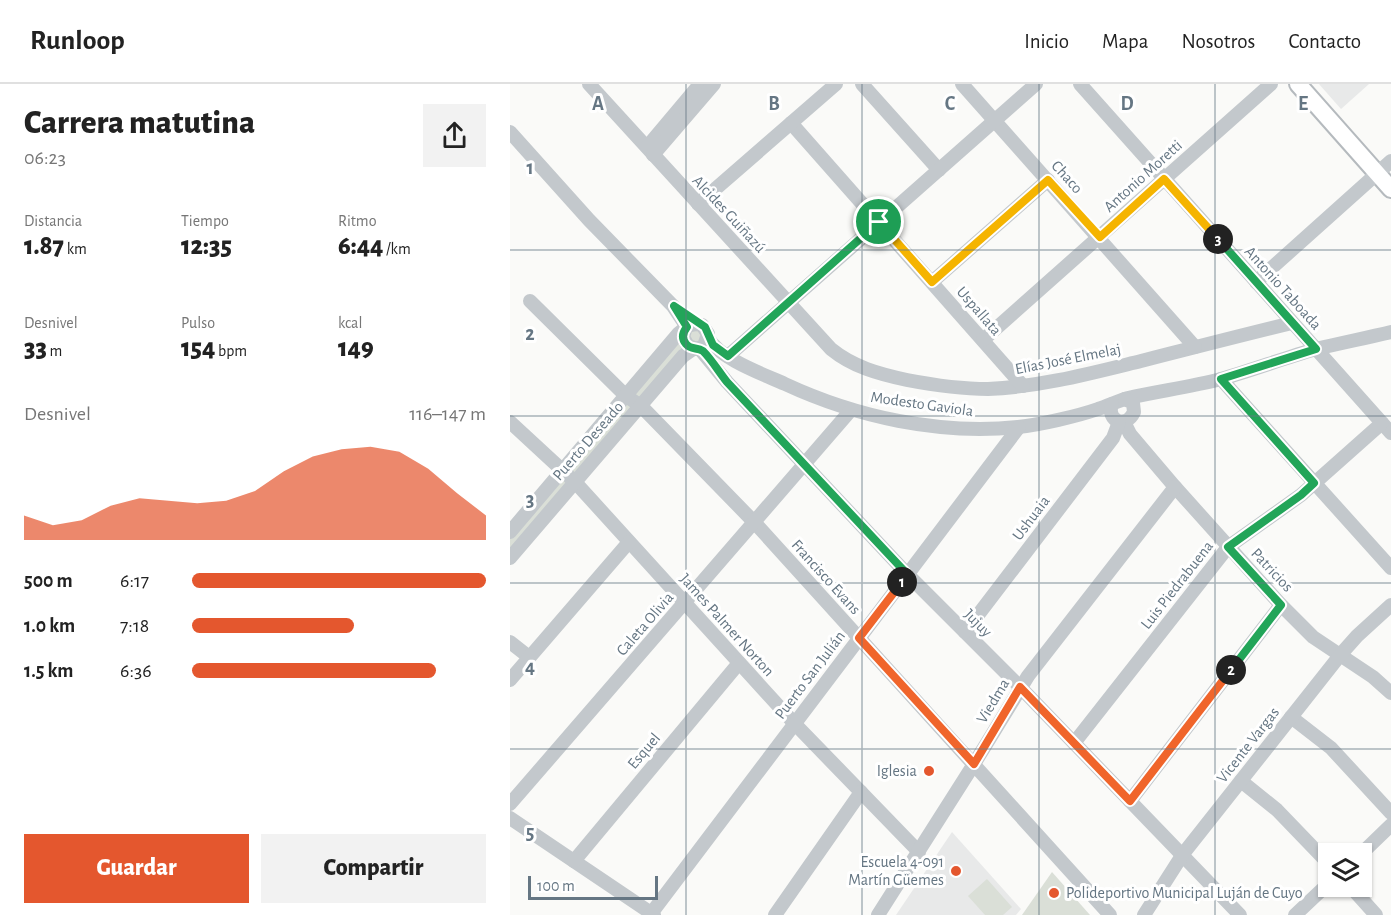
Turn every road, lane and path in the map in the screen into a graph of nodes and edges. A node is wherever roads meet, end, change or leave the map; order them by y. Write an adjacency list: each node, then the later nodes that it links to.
1 (589, 84): 14 (street, Alcides Guiñazú)
2 (714, 84): 10 (street)
3 (836, 84): 12 (street)
4 (862, 84): 16 (street)
5 (962, 84): 11 (street, Chaco)
6 (1036, 84): 11 (street)
7 (1080, 84): 18 (street, Antonio Taboada)
8 (1271, 84): 18 (street, Antonio Moretti)
9 (1298, 84): 17 (main road)
10 (694, 90): 14 (street)
11 (994, 120): 16 (street); 19 (street, Chaco)
12 (791, 123): 21 (street); 22 (street, Uspallata)
13 (510, 132): 28 (street, Jujuy)
14 (650, 151): 21 (street, Alcides Guiñazú)
15 (1391, 161): 17 (street)
16 (939, 170): 22 (street)
17 (1377, 173): 20 (main road); 25 (street)
18 (1164, 179): 23 (street, Antonio Moretti); 25 (street, Antonio Taboada)
19 (1048, 180): 23 (street, Chaco); 24 (street)
20 (1391, 189)
21 (698, 204): 27 (street, Alcides Guiñazú)
22 (879, 222): 24 (street, Uspallata); 27 (street)
23 (1100, 237): 32 (street, Antonio Moretti); 34 (street, Chaco)
24 (932, 282): 32 (street, Uspallata)
25 (1256, 282): 29 (street, Antonio Taboada)
26 (531, 301): 41 (street, Francisco Evans)
27 (788, 303): 36 (street); 37 (street, Alcides Guiñazú)
28 (674, 306): 30 (street, Jujuy); 33 (street, Jujuy)
29 (1292, 323): 34 (street, Elías José Elmelaj); 35 (street, Antonio Taboada)
30 (686, 327): 33 (street); 33 (street, Jujuy); 41 (street, Puerto Deseado)
31 (1391, 332): 35 (street)
32 (983, 340): 39 (street, Uspallata)
33 (701, 341): 36 (street, Modesto Gaviola); 42 (street, Puerto Deseado); 48 (street, Jujuy)
34 (1195, 347): 39 (street, Elías José Elmelaj)
35 (1316, 349): 38 (street); 47 (street, Antonio Taboada)
36 (724, 353): 43 (street, Modesto Gaviola)
37 (849, 363): 39 (street, Elías José Elmelaj)
38 (1221, 379): 40 (street); 51 (street)
39 (1023, 386)
40 (1168, 392): 44 (street); 44 (street, Patricios)
41 (626, 396): 42 (street, Francisco Evans); 49 (street, Puerto Deseado)
42 (641, 406): 50 (street, Puerto Deseado); 53 (street, Francisco Evans)
43 (851, 410): 46 (street, Modesto Gaviola); 48 (street, Caleta Olivia)
44 (1120, 415): 46 (street, Modesto Gaviola); 52 (street, Patricios); 64 (street, Ushuaia)
45 (510, 422): 49 (street, James Palmer Norton)
46 (1019, 427): 60 (street, Puerto San Julián)
47 (1387, 428): 51 (street, Luis Piedrabuena)
48 (805, 464): 53 (street, Caleta Olivia); 60 (street, Jujuy)
49 (562, 471): 50 (street, James Palmer Norton); 54 (street, Puerto Deseado)
50 (574, 482): 55 (street, James Palmer Norton); 56 (street, Puerto Deseado)
51 (1314, 483): 57 (street, Luis Piedrabuena); 59 (street)
52 (1175, 487): 57 (street, Patricios); 71 (street, Viedma)
53 (755, 523): 61 (street, Caleta Olivia); 65 (street, Francisco Evans)
54 (510, 533): 56 (street)
55 (629, 542): 61 (street, James Palmer Norton); 68 (street)
56 (521, 545): 58 (street, Puerto Deseado)
57 (1228, 547): 62 (street, Patricios); 75 (street, Luis Piedrabuena)
58 (510, 558)
59 (1391, 568)
60 (908, 575): 64 (street, Jujuy); 65 (street, Puerto San Julián)
61 (685, 603): 69 (street, James Palmer Norton); 80 (street, Caleta Olivia)
62 (1281, 605): 67 (street, Patricios); 79 (street)
63 (1391, 605): 67 (street, Vicente Vargas)
64 (965, 632): 71 (street, Jujuy)
65 (859, 638): 74 (street, Puerto San Julián); 76 (street, Francisco Evans)
66 (510, 642): 68 (street)
67 (1341, 654): 72 (street, Patricios); 73 (street, Vicente Vargas)
68 (529, 657): 70 (street)
69 (739, 663): 74 (street, James Palmer Norton); 88 (street, Esquel)
70 (510, 680)
71 (1020, 687): 75 (street, Jujuy); 76 (street, Viedma)
72 (1391, 693)
73 (1291, 717): 77 (street, Vicente Vargas); 81 (street)
74 (794, 723): 78 (street, James Palmer Norton); 91 (street, Puerto San Julián)
75 (1074, 743): 79 (street, Jujuy)
76 (974, 764): 85 (street, Viedma); 94 (street, Francisco Evans)
77 (1241, 781): 86 (street); 87 (street, Vicente Vargas)
78 (861, 792): 85 (street, James Palmer Norton); 92 (street)
79 (1130, 801): 87 (street, Jujuy)
80 (510, 804)
81 (1391, 813)
82 (510, 818): 88 (street)
83 (1391, 825): 84 (street)
84 (1372, 843)
85 (919, 852): 93 (street, Viedma)
86 (1318, 853)
87 (1183, 854): 95 (street, Vicente Vargas); 96 (street, Jujuy)
88 (574, 861): 91 (street)
89 (1318, 893): 97 (street)
90 (1360, 897): 98 (street)
91 (652, 914)
92 (776, 915)
93 (878, 915)
94 (1110, 915)
95 (1144, 915)
96 (1240, 915)
97 (1295, 915)
98 (1376, 915)

